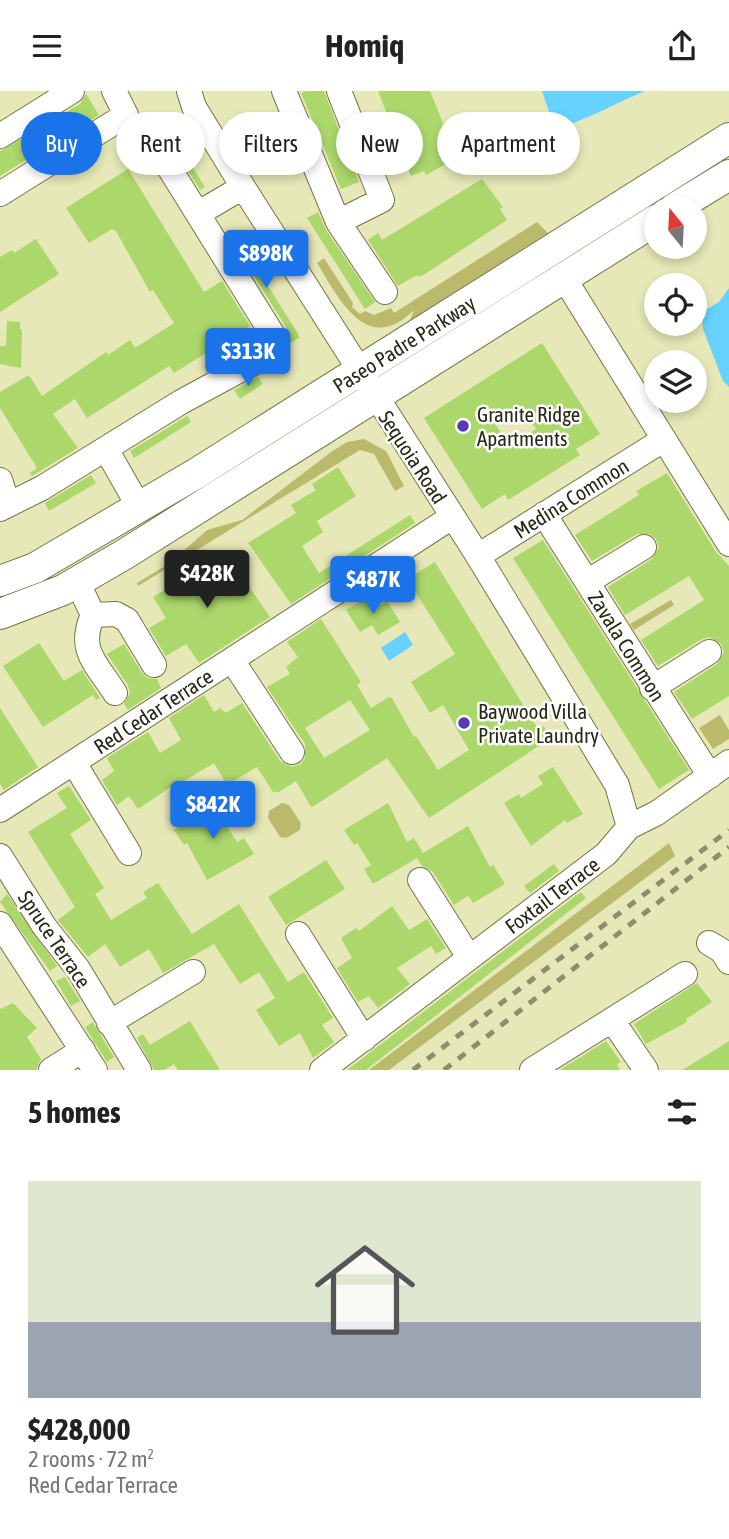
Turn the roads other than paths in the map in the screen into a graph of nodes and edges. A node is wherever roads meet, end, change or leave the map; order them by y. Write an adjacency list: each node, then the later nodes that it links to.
1 (72, 91): 6 (street)
2 (114, 91): 11 (street)
3 (189, 91): 10 (street, Sequoia Road)
4 (284, 91): 14 (street)
5 (339, 91): 14 (street)
6 (0, 136)
7 (729, 138): 18 (main road, Paseo Padre Parkway)
8 (175, 175): 13 (street)
9 (729, 175): 12 (main road)
10 (243, 187): 13 (street); 18 (street, Sequoia Road)
11 (0, 194)
12 (695, 196)
13 (200, 213): 21 (street)
14 (338, 222): 17 (street)
15 (644, 228): 16 (main road, Paseo Padre Parkway)
16 (564, 278): 19 (main road, Paseo Padre Parkway); 20 (street)
17 (385, 292)
18 (361, 371): 19 (street, Sequoia Road); 24 (main road, Paseo Padre Parkway)
19 (376, 398): 26 (street, Sequoia Road); 31 (main road, Paseo Padre Parkway)
20 (663, 440): 25 (street, Medina Common); 27 (street)
21 (106, 449): 23 (street); 24 (street)
22 (0, 480): 23 (street)
23 (4, 507)
24 (139, 507): 30 (main road, Paseo Padre Parkway)
25 (544, 514): 29 (street, Medina Common); 32 (street, Zavala Common)
26 (452, 517): 29 (street, Sequoia Road); 36 (street, Red Cedar Terrace)
27 (729, 544)
28 (644, 547): 32 (street)
29 (478, 556): 44 (street, Sequoia Road)
30 (0, 581)
31 (77, 582): 33 (main road, Paseo Padre Parkway); 34 (street)
32 (587, 582): 38 (street, Zavala Common)
33 (0, 614)
34 (93, 615): 37 (street); 39 (street)
35 (709, 652): 38 (street)
36 (232, 660): 40 (street, Red Cedar Terrace); 41 (street, Red Cedar Terrace)
37 (154, 665)
38 (652, 688): 42 (street, Zavala Common)
39 (115, 692)
40 (292, 752)
41 (74, 763): 43 (street, Red Cedar Terrace); 45 (street, Red Cedar Terrace)
42 (719, 769): 44 (street)
43 (0, 810)
44 (629, 827): 51 (street, Foxtail Terrace)
45 (129, 853)
46 (0, 856): 56 (street, Spruce Terrace)
47 (420, 880): 51 (street)
48 (298, 934): 57 (street)
49 (3, 936): 58 (street)
50 (709, 943): 52 (street)
51 (469, 957): 57 (street, Foxtail Terrace)
52 (729, 962)
53 (193, 972): 56 (street)
54 (685, 974): 55 (street)
55 (612, 1020): 62 (street); 63 (street)
56 (109, 1023): 60 (street, Spruce Terrace)
57 (364, 1039): 61 (street, Foxtail Terrace)
58 (89, 1060): 59 (street)
59 (51, 1070)
60 (139, 1070)
61 (322, 1070)
62 (532, 1070)
63 (646, 1070)

